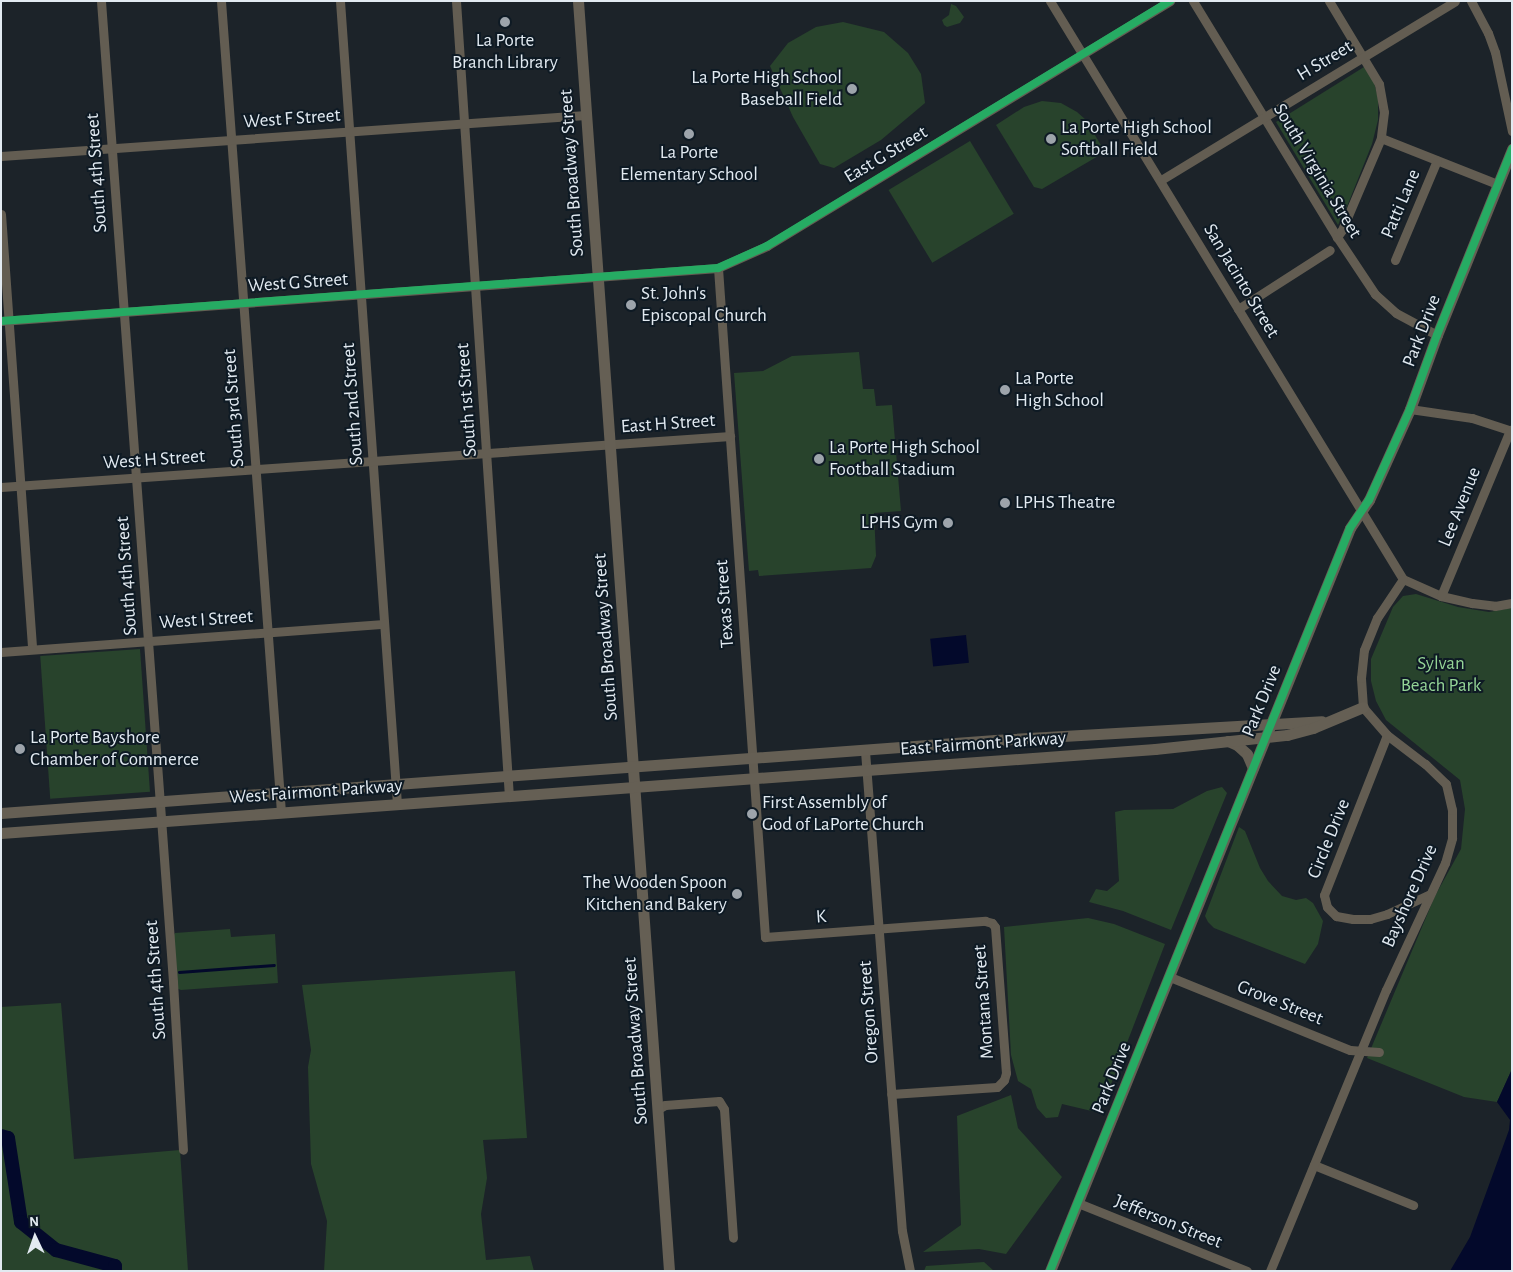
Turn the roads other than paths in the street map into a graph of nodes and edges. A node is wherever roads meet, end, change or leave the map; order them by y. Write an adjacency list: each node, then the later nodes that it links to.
1 (101, 1): 21 (street, South 4th Street)
2 (221, 1): 20 (street, South 3rd Street)
3 (340, 1): 18 (street, South 2nd Street)
4 (456, 1): 16 (street, South 1st Street)
5 (578, 1): 14 (street, South Broadway Street)
6 (1050, 1): 12 (street, San Jacinto Street)
7 (1170, 1): 12 (street, East G Street)
8 (1193, 1): 15 (street, South Virginia Street)
9 (1329, 1): 13 (street)
10 (1455, 1): 13 (street, H Street)
11 (1471, 1): 17 (street)
12 (1082, 55): 25 (street, San Jacinto Street); 31 (street, East G Street)
13 (1364, 57): 15 (street, H Street); 19 (street)
14 (586, 115): 16 (street, West F Street); 32 (street, South Broadway Street)
15 (1265, 117): 25 (street, H Street); 28 (street, South Virginia Street)
16 (464, 124): 18 (street, West F Street); 33 (street, South 1st Street)
17 (1512, 130)
18 (349, 132): 20 (street, West F Street); 34 (street, South 2nd Street)
19 (1381, 138): 24 (street); 28 (street)
20 (231, 140): 21 (street, West F Street); 35 (street, South 3rd Street)
21 (111, 148): 23 (street, West F Street); 37 (street, South 4th Street)
22 (1512, 149): 26 (street, Park Drive)
23 (1, 156)
24 (1437, 160): 26 (street); 30 (street, Patti Lane)
25 (1161, 180): 36 (street, San Jacinto Street)
26 (1498, 184): 39 (street, Park Drive)
27 (1, 214): 38 (street)
28 (1337, 237): 39 (street, South Virginia Street)
29 (1330, 250): 36 (street)
30 (1395, 260)
31 (718, 268): 32 (street, East G Street); 42 (street, Texas Street)
32 (598, 278): 33 (street, West G Street); 43 (street, South Broadway Street)
33 (475, 286): 34 (street, West G Street); 44 (street, South 1st Street)
34 (361, 295): 35 (street, West G Street); 45 (street, South 2nd Street)
35 (242, 303): 37 (street, West G Street); 46 (street, South 3rd Street)
36 (1238, 309): 50 (street, San Jacinto Street)
37 (124, 312): 38 (street, West G Street); 47 (street, South 4th Street)
38 (5, 320): 48 (street)
39 (1437, 334): 40 (street, Park Drive)
40 (1410, 409): 41 (street); 50 (street, Park Drive)
41 (1511, 431): 52 (street, Lee Avenue)
42 (730, 436): 43 (street, East H Street); 69 (street, Texas Street)
43 (608, 444): 44 (street, West H Street); 71 (street, South Broadway Street)
44 (487, 452): 45 (street, West H Street); 75 (street, South 1st Street)
45 (373, 460): 46 (street, West H Street); 54 (street, South 2nd Street)
46 (255, 470): 47 (street, West H Street); 55 (street, South 3rd Street)
47 (137, 478): 48 (street, West H Street); 56 (street, South 4th Street)
48 (20, 486): 49 (street, West H Street); 57 (street)
49 (1, 488)
50 (1362, 511): 51 (street, San Jacinto Street); 59 (street, Park Drive)
51 (1403, 579): 52 (street); 60 (street)
52 (1441, 596): 53 (street)
53 (1512, 603)
54 (384, 624): 55 (street, West I Street); 77 (street, South 2nd Street)
55 (268, 632): 56 (street, West I Street); 80 (street, South 3rd Street)
56 (147, 641): 57 (street, West I Street); 82 (street, South 4th Street)
57 (32, 649): 58 (street, West I Street)
58 (1, 652)
59 (1280, 700): 62 (street, Park Drive); 63 (street)
60 (1364, 707): 61 (street, East Fairmont Parkway); 64 (street, Bayshore Drive)
61 (1332, 720): 63 (street, East Fairmont Parkway); 65 (street, East Fairmont Parkway)
62 (1271, 722): 63 (street, East Fairmont Parkway); 65 (street, Park Drive); 66 (street, East Fairmont Parkway)
63 (1299, 722)
64 (1387, 735): 90 (street, Bayshore Drive); 90 (street, Circle Drive)
65 (1264, 738): 67 (street, East Fairmont Parkway); 72 (street, Park Drive)
66 (995, 740): 68 (street, East Fairmont Parkway); 70 (street)
67 (1227, 741): 70 (street, East Fairmont Parkway); 72 (street)
68 (865, 750): 69 (street, East Fairmont Parkway); 73 (street, Oregon Street)
69 (753, 758): 71 (street, East Fairmont Parkway); 76 (street, Texas Street)
70 (995, 760): 73 (street, East Fairmont Parkway)
71 (632, 766): 74 (street, West Fairmont Parkway); 78 (street, South Broadway Street)
72 (1253, 768): 94 (street, Park Drive)
73 (867, 770): 76 (street, East Fairmont Parkway); 92 (street, Oregon Street)
74 (566, 771): 75 (street, West Fairmont Parkway); 79 (street)
75 (509, 776): 77 (street, West Fairmont Parkway); 81 (street, South 1st Street)
76 (755, 778): 78 (street, East Fairmont Parkway); 93 (street, Texas Street)
77 (396, 785): 80 (street, West Fairmont Parkway); 83 (street, South 2nd Street)
78 (633, 786): 79 (street, West Fairmont Parkway); 98 (street, South Broadway Street)
79 (568, 791): 81 (street, West Fairmont Parkway)
80 (279, 793): 82 (street, West Fairmont Parkway); 85 (street, South 3rd Street)
81 (509, 796): 83 (street, West Fairmont Parkway)
82 (159, 802): 84 (street, West Fairmont Parkway); 87 (street, South 4th Street)
83 (397, 804): 85 (street, West Fairmont Parkway)
84 (44, 810): 86 (street, West Fairmont Parkway); 88 (street)
85 (281, 812): 87 (street, West Fairmont Parkway)
86 (1, 813)
87 (160, 821): 88 (street, West Fairmont Parkway); 99 (street, South 4th Street)
88 (46, 829): 89 (street, West Fairmont Parkway)
89 (1, 833)
90 (1430, 894): 95 (street, Bayshore Drive)
91 (992, 923): 92 (street, K); 97 (street, Montana Street)
92 (880, 929): 93 (street, K); 97 (street, Oregon Street)
93 (765, 937)
94 (1170, 977): 95 (street, Grove Street); 101 (street, Park Drive)
95 (1362, 1049): 96 (street, Grove Street); 100 (street, Bayshore Drive)
96 (1379, 1052)
97 (891, 1094): 105 (street, Oregon Street)
98 (658, 1109): 103 (street); 104 (street, South Broadway Street)
99 (183, 1150)
100 (1314, 1165): 102 (street); 108 (street, Bayshore Drive)
101 (1078, 1203): 106 (street, Park Drive); 107 (street, Jefferson Street)
102 (1412, 1205)
103 (733, 1238)
104 (669, 1271)
105 (910, 1271)
106 (1050, 1271)
107 (1247, 1271)
108 (1270, 1271)

